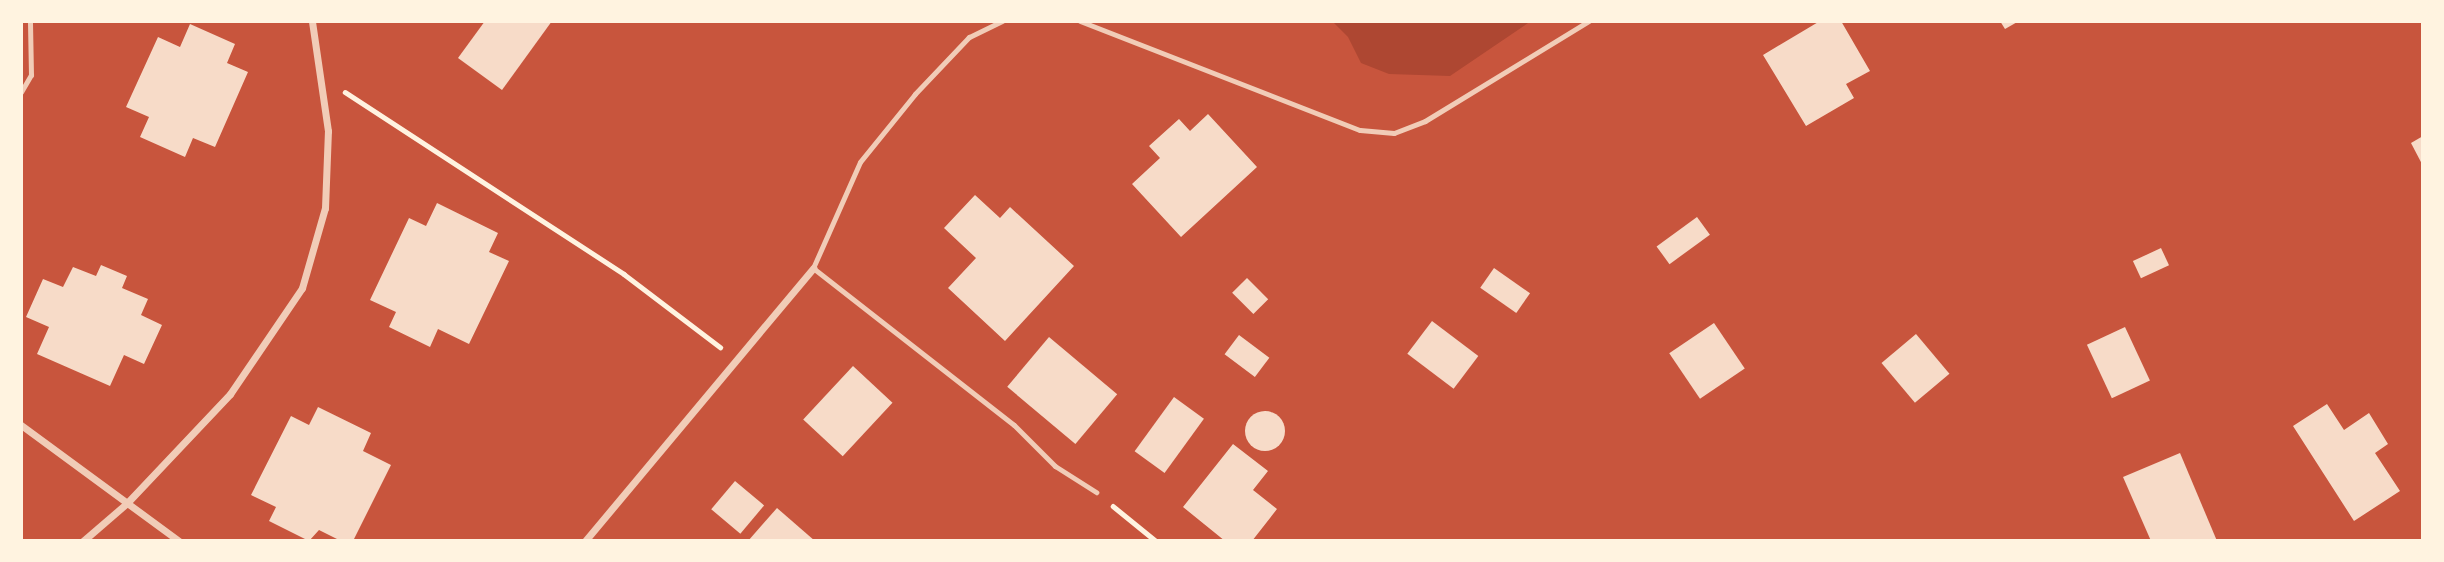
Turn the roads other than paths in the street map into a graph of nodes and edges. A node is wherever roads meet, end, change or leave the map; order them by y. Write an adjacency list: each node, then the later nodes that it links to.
1 (30, 21): 6 (lane)
2 (312, 21): 10 (street)
3 (1002, 21): 7 (lane)
4 (1080, 21): 5 (lane)
5 (1588, 21)
6 (21, 92)
7 (813, 268): 9 (lane); 13 (street)
8 (21, 425): 10 (street)
9 (1096, 492)
10 (127, 503): 11 (street); 12 (street)
11 (83, 541)
12 (179, 541)
13 (585, 541)

